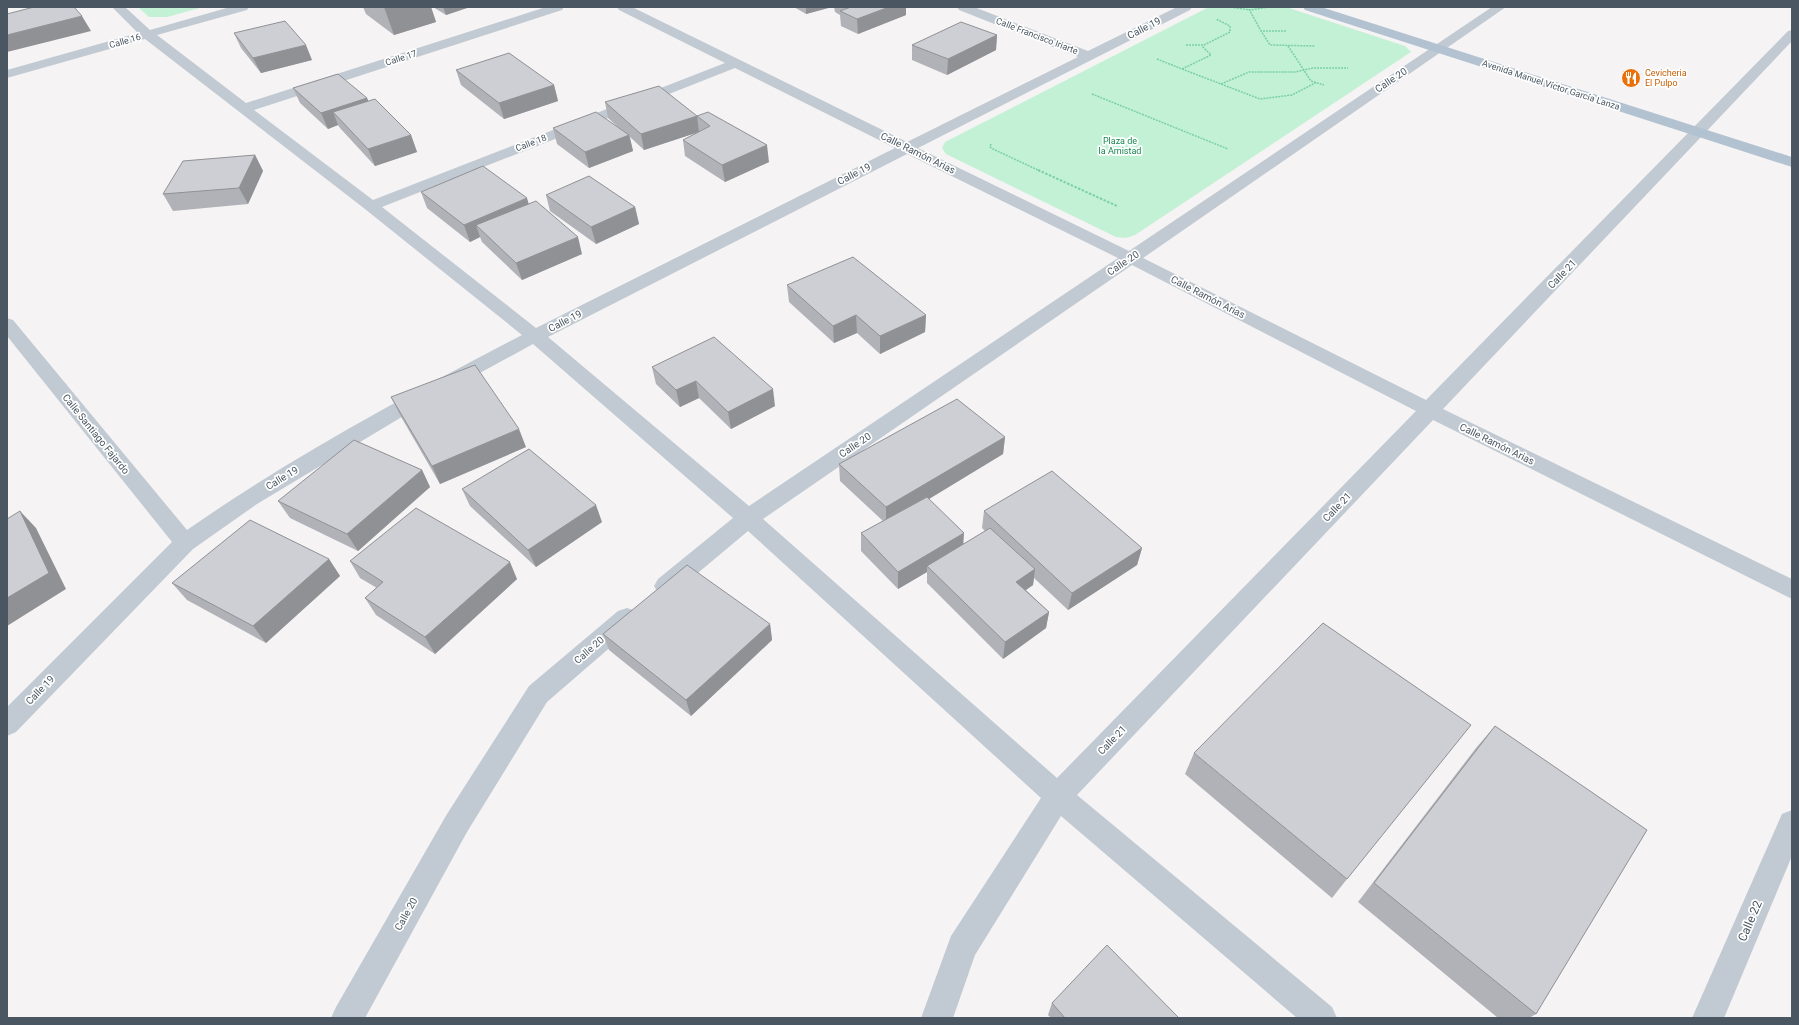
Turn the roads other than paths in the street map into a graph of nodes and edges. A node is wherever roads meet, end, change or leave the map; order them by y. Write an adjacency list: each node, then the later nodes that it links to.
1 (118, 7): 9 (street)
2 (243, 7): 9 (street, Calle 16)
3 (558, 7): 15 (street, Calle 17)
4 (623, 7): 13 (street, Calle Ramón Arias)
5 (963, 7): 12 (street, Calle Francisco Iriarte)
6 (1186, 7): 12 (street, Calle 19)
7 (1309, 7): 11 (main road, Avenida Manuel Víctor García Lanza)
8 (1500, 7): 11 (street, Calle 20)
9 (147, 34): 14 (street, Calle 16); 15 (street)
10 (1792, 34): 16 (street, Calle 21)
11 (1437, 48): 16 (main road, Avenida Manuel Víctor García Lanza); 20 (street, Calle 20)
12 (1088, 56): 17 (street, Calle 19)
13 (736, 62): 17 (street, Calle Ramón Arias); 19 (street, Calle 18)
14 (7, 74)
15 (245, 108): 19 (street)
16 (1698, 132): 18 (main road, Avenida Manuel Víctor García Lanza); 23 (street, Calle 21)
17 (906, 148): 20 (street, Calle Ramón Arias); 22 (street, Calle 19)
18 (1792, 162)
19 (371, 206): 22 (street)
20 (1131, 258): 23 (street, Calle Ramón Arias); 24 (street, Calle 20)
21 (7, 324): 25 (street, Calle Santiago Fajardo)
22 (535, 336): 24 (street); 25 (street, Calle 19)
23 (1430, 411): 26 (street, Calle Ramón Arias); 28 (street, Calle 21)
24 (748, 518): 28 (street); 30 (street, Calle 20)
25 (185, 543): 27 (street, Calle 19)
26 (1792, 590)
27 (7, 724)
28 (1058, 796): 31 (street, Calle 21); 32 (street)
29 (1792, 823): 33 (street, Calle 22)
30 (348, 1018)
31 (937, 1018)
32 (1321, 1018)
33 (1708, 1018)

